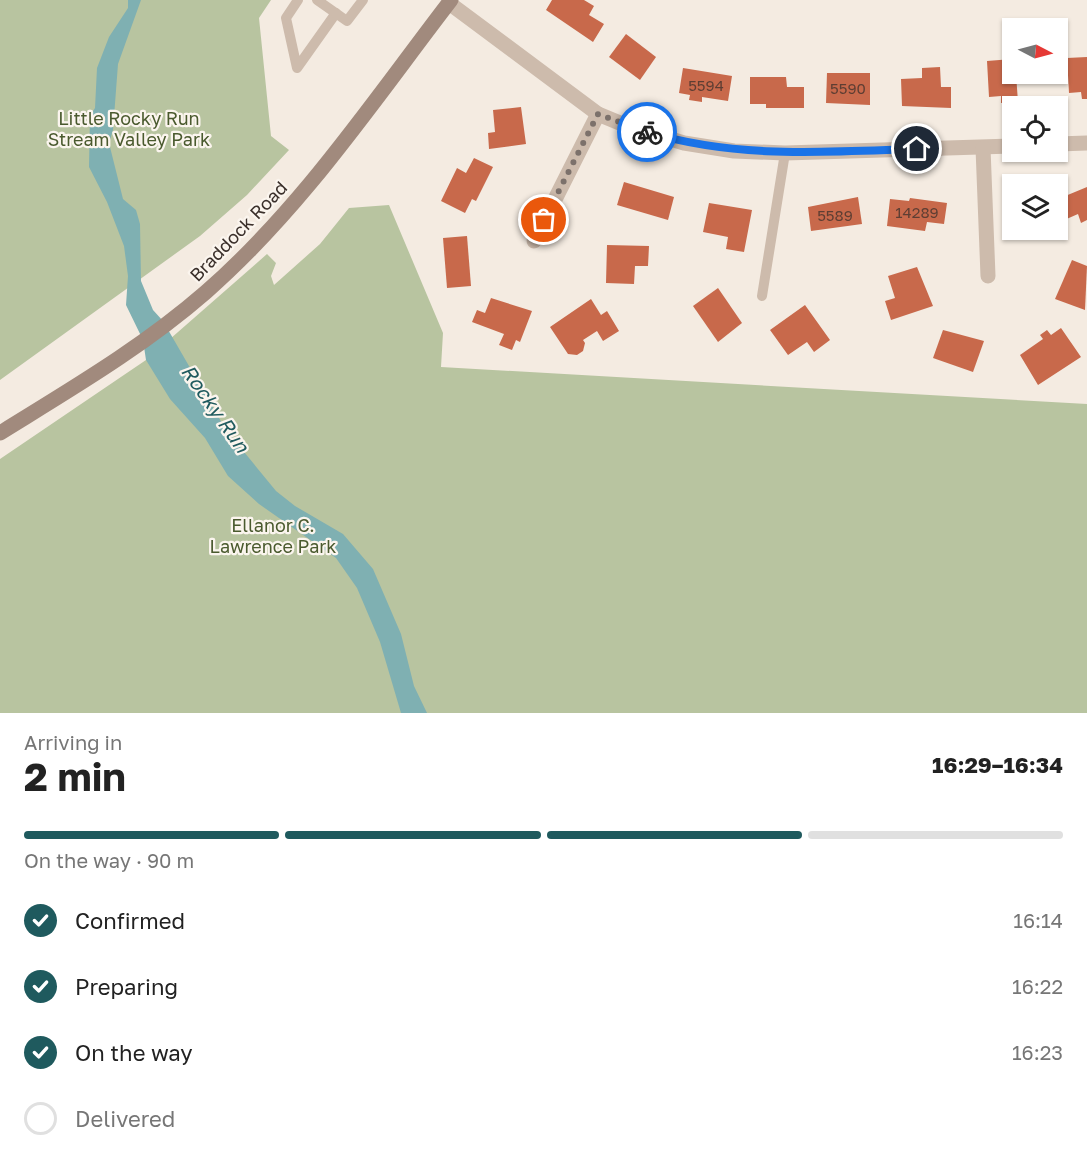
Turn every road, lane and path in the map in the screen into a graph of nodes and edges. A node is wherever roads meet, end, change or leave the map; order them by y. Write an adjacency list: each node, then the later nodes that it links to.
1 (298, 0): 5 (lane)
2 (318, 0): 5 (lane)
3 (363, 0): 5 (lane)
4 (448, 1): 6 (street); 15 (main road, Braddock Road)
5 (336, 13)
6 (598, 114): 11 (street); 12 (street)
7 (1087, 143): 8 (street)
8 (1068, 144)
9 (1002, 147): 10 (street)
10 (983, 148): 11 (street); 13 (street)
11 (785, 153): 14 (lane)
12 (534, 241)
13 (988, 276)
14 (762, 296)
15 (0, 433)

